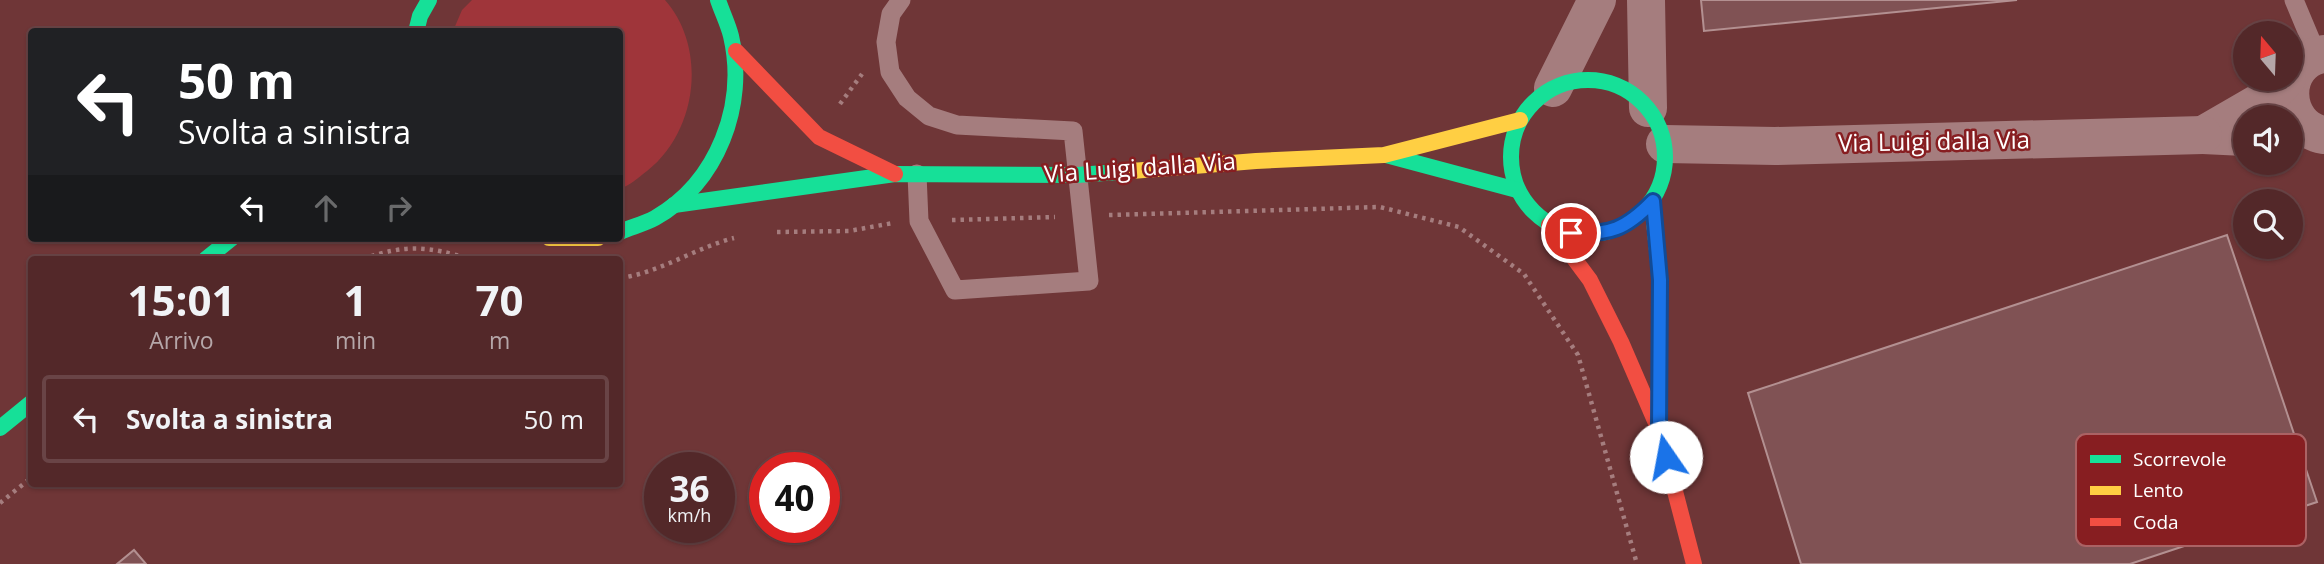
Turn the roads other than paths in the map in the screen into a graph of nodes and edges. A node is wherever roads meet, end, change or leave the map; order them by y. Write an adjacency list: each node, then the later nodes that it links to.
1 (429, 0): 8 (street)
2 (718, 0): 9 (street)
3 (901, 0): 22 (lane)
4 (1597, 0): 10 (street)
5 (1646, 0): 13 (street)
6 (2294, 0): 7 (lane)
7 (2297, 21)
8 (417, 28)
9 (736, 51): 20 (street, Via Luigi dalla Via); 25 (street)
10 (1553, 88): 13 (street); 14 (street)
11 (2275, 91): 15 (street)
12 (2290, 91): 17 (street)
13 (1648, 108): 18 (street)
14 (1520, 120): 19 (street, Via Luigi dalla Via); 23 (street)
15 (2203, 135): 16 (street, Via Luigi dalla Via); 18 (street, Via Luigi dalla Via)
16 (2233, 136)
17 (2312, 137)
18 (1665, 144): 24 (street)
19 (1384, 155): 22 (street, Via Luigi dalla Via); 23 (street, Via Luigi dalla Via)
20 (895, 174): 21 (street, Via Luigi dalla Via); 25 (street, Via Luigi dalla Via)
21 (917, 174): 22 (street, Via Luigi dalla Via); 22 (lane)
22 (1077, 175)
23 (1517, 190): 26 (street)
24 (1653, 201): 26 (street); 32 (street)
25 (674, 205): 27 (street)
26 (1549, 225): 32 (street)
27 (623, 231)
28 (227, 242): 29 (street)
29 (210, 256)
30 (28, 405): 31 (street)
31 (0, 428)
32 (1659, 430): 33 (street)
33 (1694, 564)

